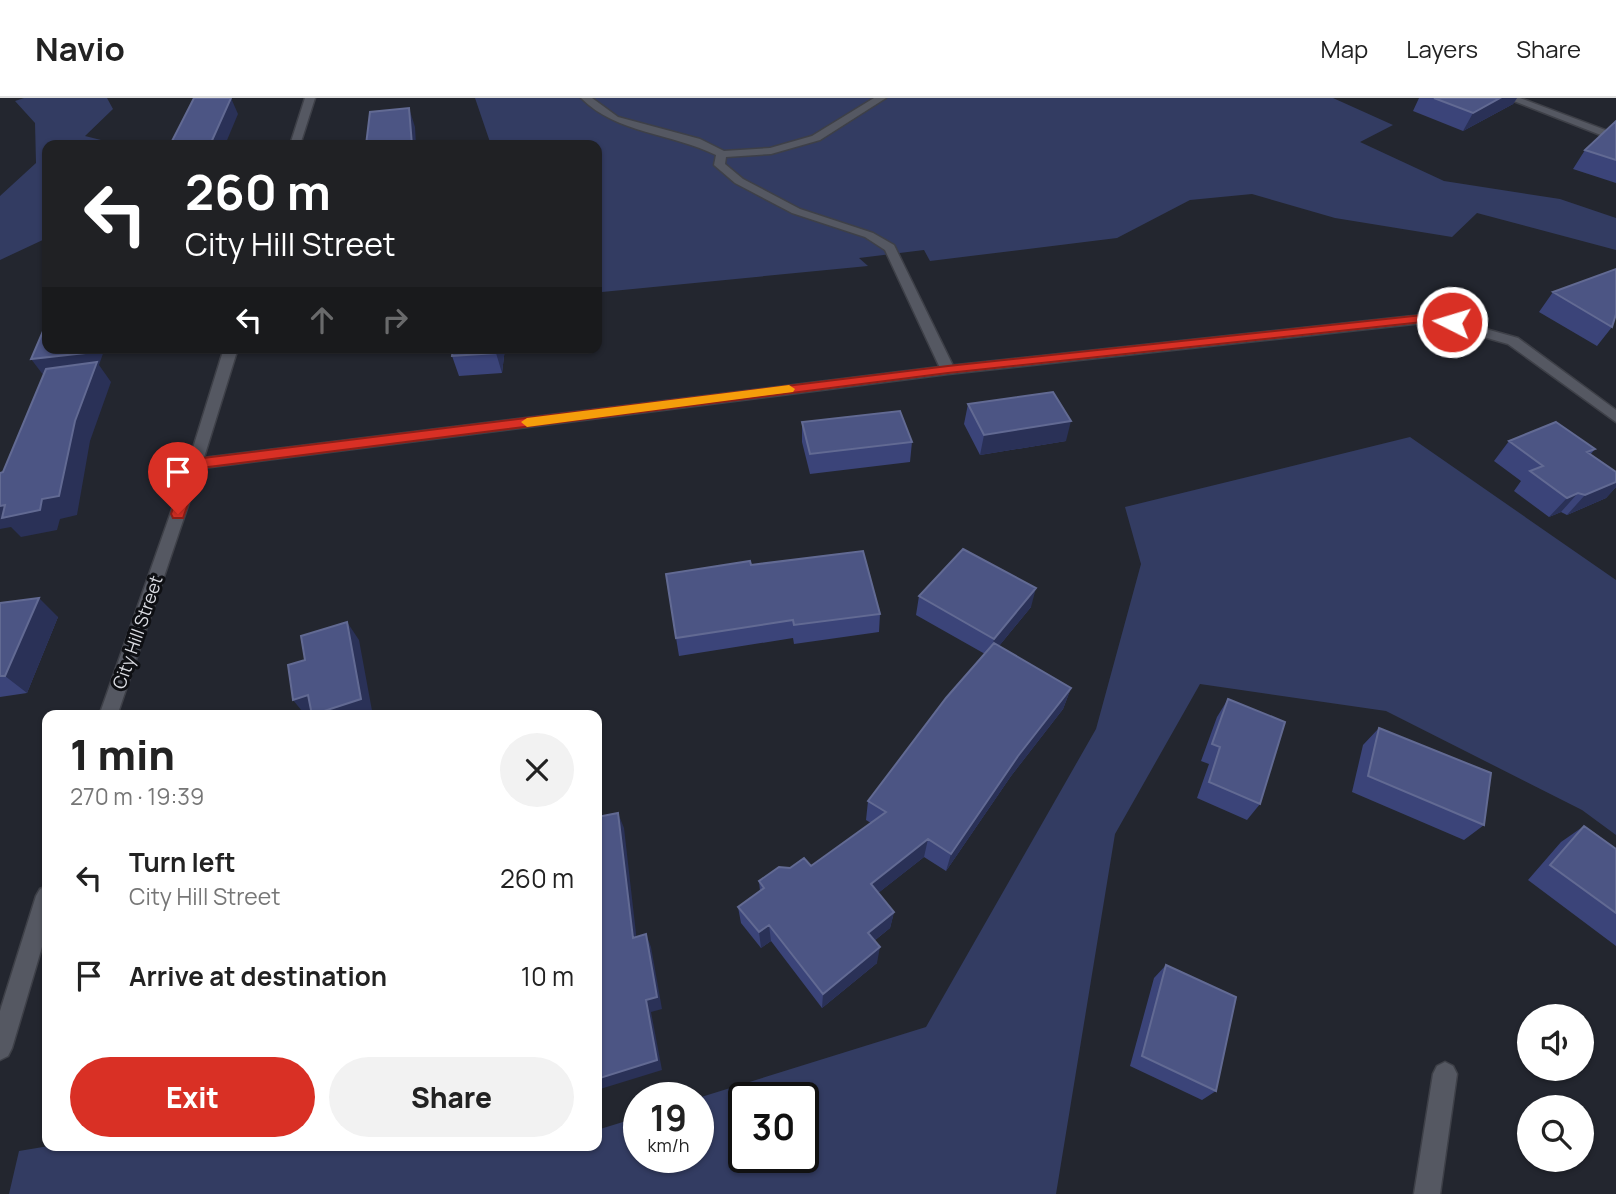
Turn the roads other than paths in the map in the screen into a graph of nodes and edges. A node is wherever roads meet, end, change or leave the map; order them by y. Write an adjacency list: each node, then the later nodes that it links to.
1 (310, 98): 6 (street)
2 (586, 98): 7 (street)
3 (881, 98): 7 (street)
4 (1511, 98): 5 (street)
5 (1616, 138)
6 (297, 140)
7 (722, 154): 9 (street)
8 (230, 354): 11 (street, City Hill Street)
9 (948, 370): 10 (street); 11 (street)
10 (1616, 417)
11 (195, 464): 12 (street, City Hill Street)
12 (110, 710)
13 (42, 912): 14 (street)
14 (0, 1048)
15 (1445, 1074): 16 (street)
16 (1427, 1194)

